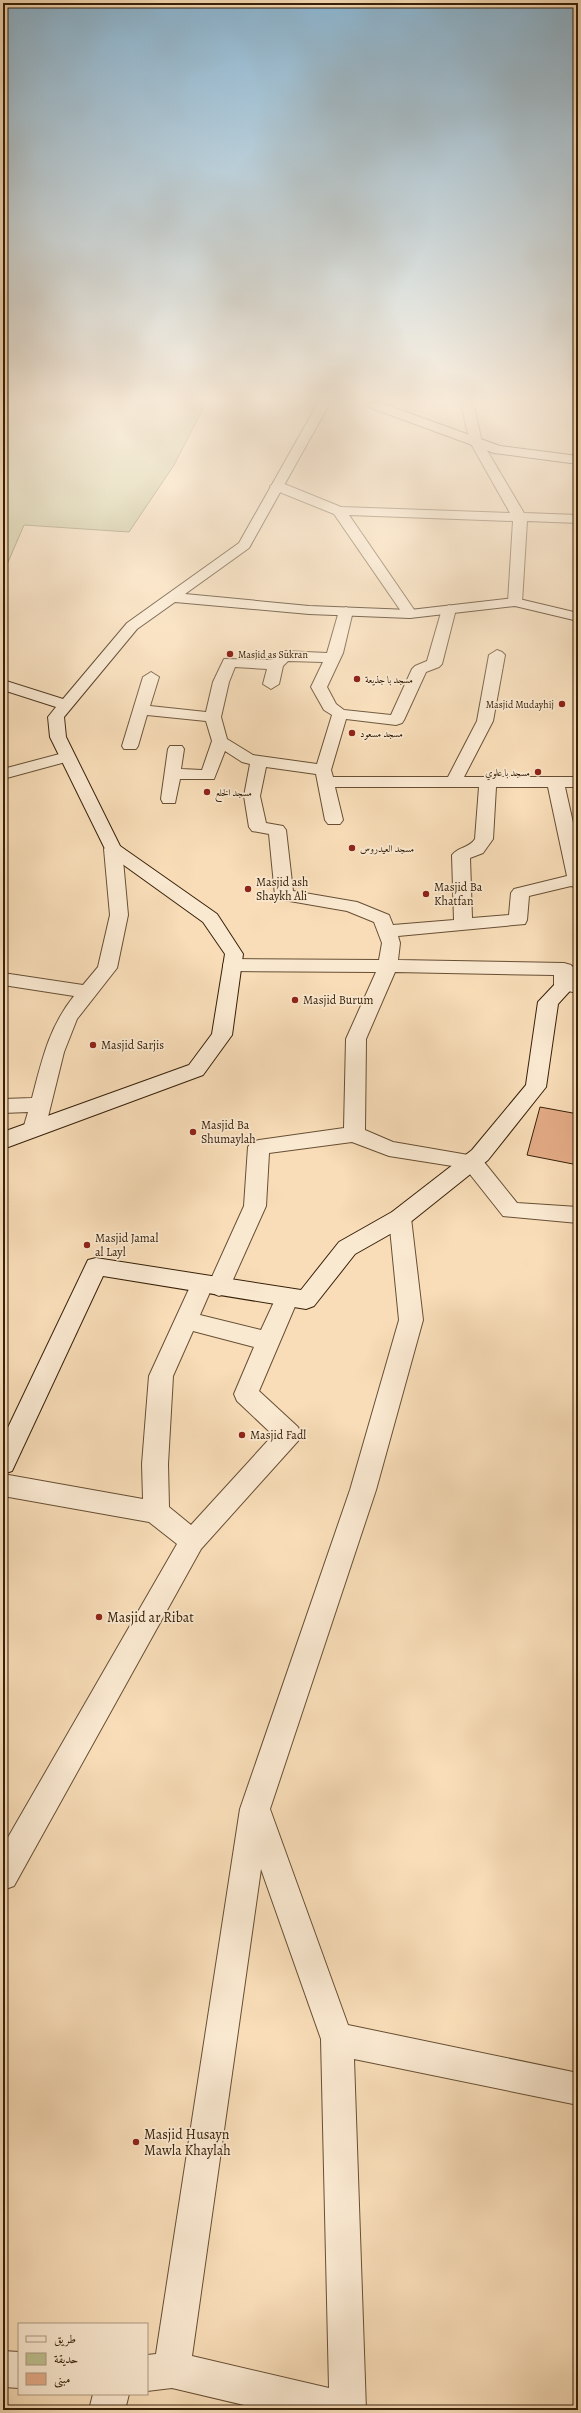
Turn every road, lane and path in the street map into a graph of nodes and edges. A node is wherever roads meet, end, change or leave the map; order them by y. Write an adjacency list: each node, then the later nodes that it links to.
1 (260, 516): 6 (street)
2 (342, 516): 10 (street)
3 (458, 516): 4 (street)
4 (520, 518): 5 (street); 7 (street)
5 (578, 519)
6 (170, 597): 9 (street); 18 (street)
7 (515, 602): 8 (street); 11 (street)
8 (449, 609): 10 (street); 20 (street)
9 (346, 611): 10 (street); 13 (street)
10 (410, 614)
11 (578, 617)
12 (497, 655): 30 (street)
13 (333, 658): 14 (street); 20 (street)
14 (276, 665): 17 (street); 21 (street)
15 (150, 677): 19 (street)
16 (3, 684): 18 (street)
17 (271, 684)
18 (66, 705): 25 (street)
19 (141, 710): 21 (street); 23 (street)
20 (340, 714): 29 (street)
21 (213, 716): 22 (street)
22 (220, 741): 26 (street); 28 (street)
23 (130, 746)
24 (176, 749): 28 (street)
25 (67, 757): 27 (street); 36 (street)
26 (259, 760): 29 (street); 39 (street)
27 (3, 774)
28 (172, 774): 34 (street)
29 (324, 776): 30 (street); 35 (street)
30 (454, 782): 31 (street)
31 (488, 782): 32 (street); 38 (street)
32 (555, 782): 33 (street); 37 (street)
33 (578, 782)
34 (169, 799)
35 (334, 820)
36 (113, 849): 40 (street); 44 (street)
37 (578, 881): 38 (street)
38 (463, 925): 39 (street)
39 (386, 931): 41 (street)
40 (232, 965): 41 (street); 47 (street)
41 (388, 966): 43 (street); 48 (street)
42 (3, 979): 44 (street)
43 (573, 981): 50 (street)
44 (88, 992): 45 (street)
45 (40, 1105): 46 (street); 47 (street)
46 (3, 1106)
47 (34, 1129): 49 (street)
48 (354, 1134): 50 (street); 53 (street)
49 (3, 1142)
50 (472, 1162): 51 (street); 52 (street)
51 (578, 1215)
52 (400, 1218): 54 (street); 61 (street)
53 (210, 1285): 54 (street); 55 (street); 57 (street)
54 (287, 1297): 56 (street)
55 (186, 1320): 56 (street); 59 (street)
56 (268, 1341): 60 (street)
57 (3, 1464)
58 (3, 1485): 59 (street)
59 (156, 1512): 60 (street)
60 (192, 1541): 62 (street)
61 (255, 1809): 63 (street); 67 (street)
62 (3, 1875)
63 (337, 2038): 64 (street); 71 (street)
64 (578, 2089)
65 (3, 2369): 66 (street)
66 (18, 2370)
67 (159, 2372): 70 (street)
68 (111, 2395): 69 (street)
69 (107, 2410)
70 (344, 2410)
71 (348, 2410)

